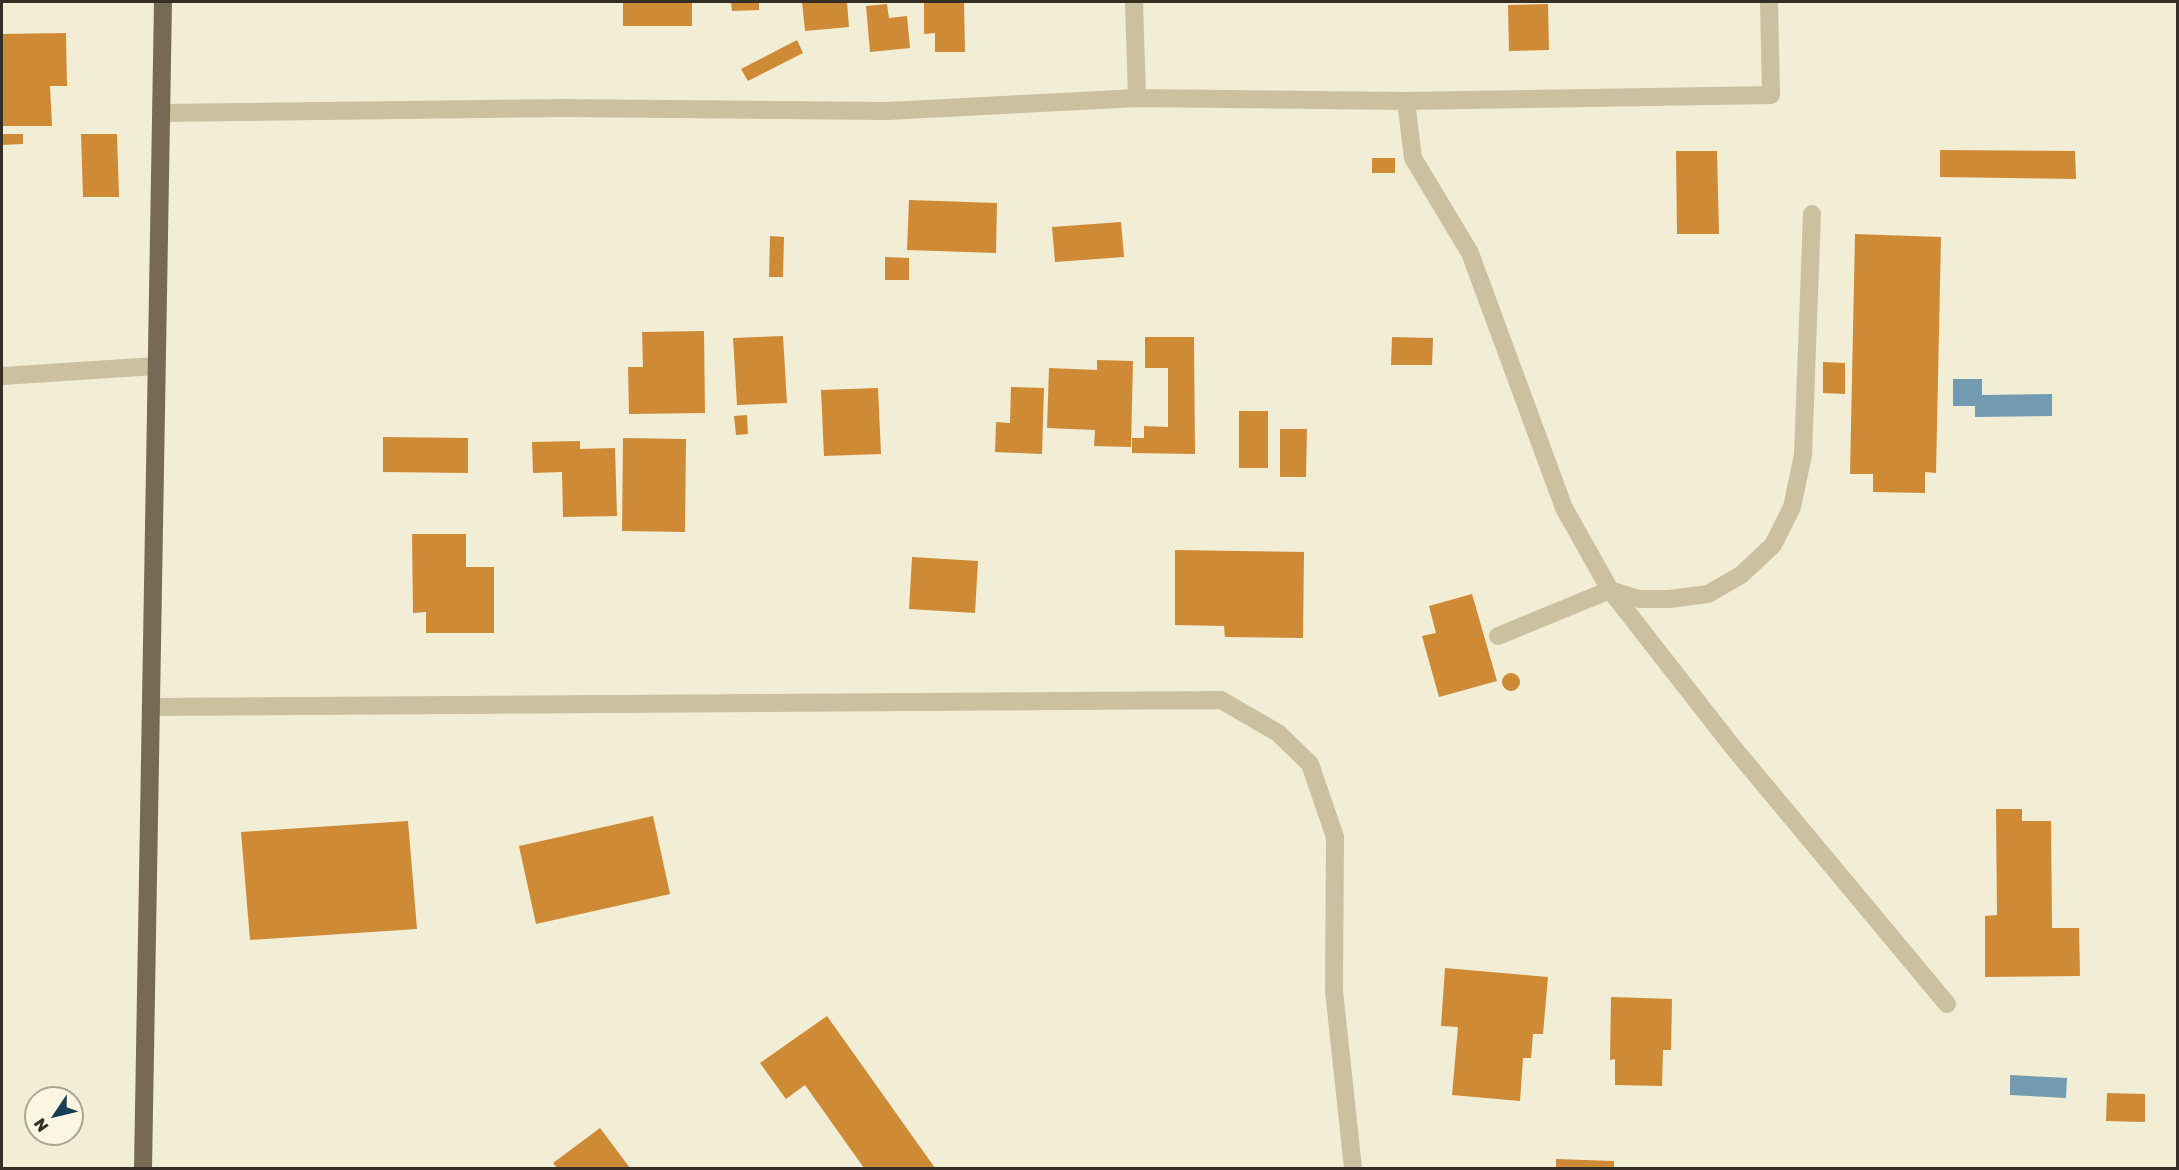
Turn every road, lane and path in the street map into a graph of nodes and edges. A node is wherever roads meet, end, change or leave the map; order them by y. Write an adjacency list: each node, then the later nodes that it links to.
1 (162, 2): 6 (main road)
2 (1134, 2): 4 (street)
3 (1769, 2): 5 (street)
4 (1137, 98): 5 (street); 6 (street)
5 (1406, 101): 10 (street)
6 (162, 113): 8 (main road)
7 (1812, 214): 10 (street)
8 (156, 366): 9 (street); 12 (main road)
9 (2, 376)
10 (1610, 590): 11 (street); 13 (street)
11 (1498, 636)
12 (152, 707): 14 (main road); 15 (street)
13 (1947, 1004)
14 (143, 1168)
15 (1353, 1168)

